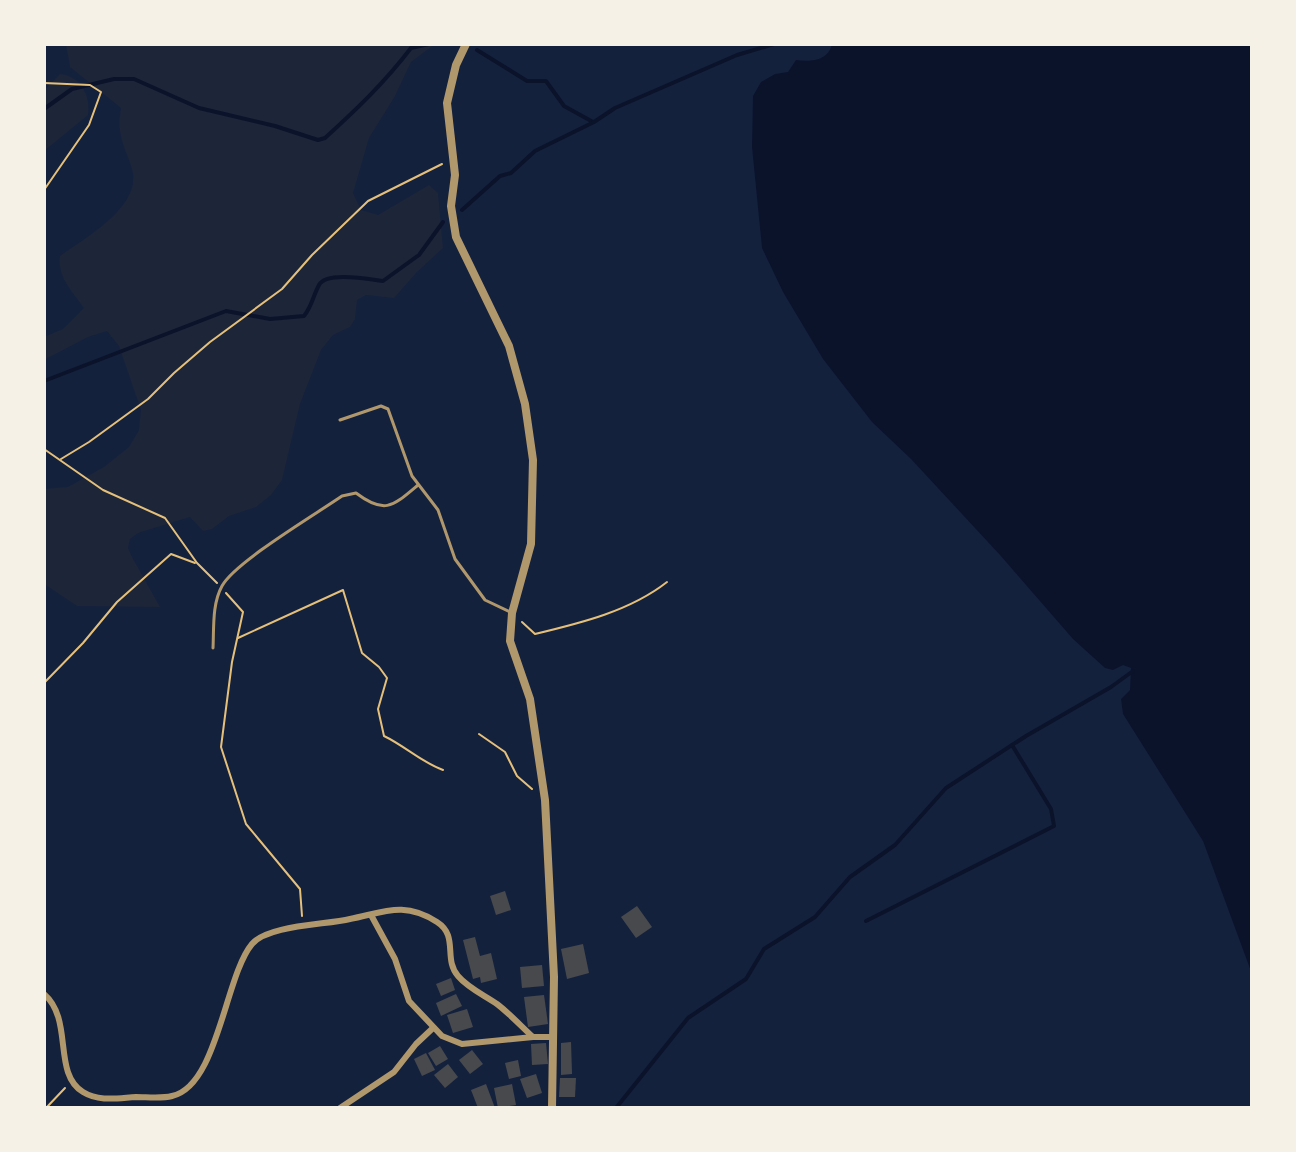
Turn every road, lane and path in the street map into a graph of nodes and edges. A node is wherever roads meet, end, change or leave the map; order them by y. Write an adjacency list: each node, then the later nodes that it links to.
1 (466, 44): 3 (street)
2 (44, 83): 4 (path)
3 (453, 158): 7 (path); 12 (street)
4 (44, 190)
5 (340, 420): 8 (lane)
6 (44, 449): 7 (path)
7 (60, 460): 9 (path)
8 (418, 485): 11 (lane); 12 (lane)
9 (197, 563): 11 (path); 15 (path)
10 (667, 582): 12 (path)
11 (221, 587): 13 (path); 14 (lane)
12 (512, 613): 18 (street)
13 (237, 638): 17 (path); 20 (path)
14 (213, 648)
15 (44, 683)
16 (479, 734): 18 (path)
17 (443, 770)
18 (545, 800): 24 (street)
19 (371, 915): 20 (street); 22 (street); 23 (street)
20 (303, 927): 25 (street)
21 (44, 994): 25 (street)
22 (433, 1028): 23 (street); 27 (street)
23 (533, 1037): 24 (street)
24 (553, 1037): 28 (street)
25 (72, 1081): 26 (path)
26 (46, 1108)
27 (340, 1108)
28 (552, 1108)

